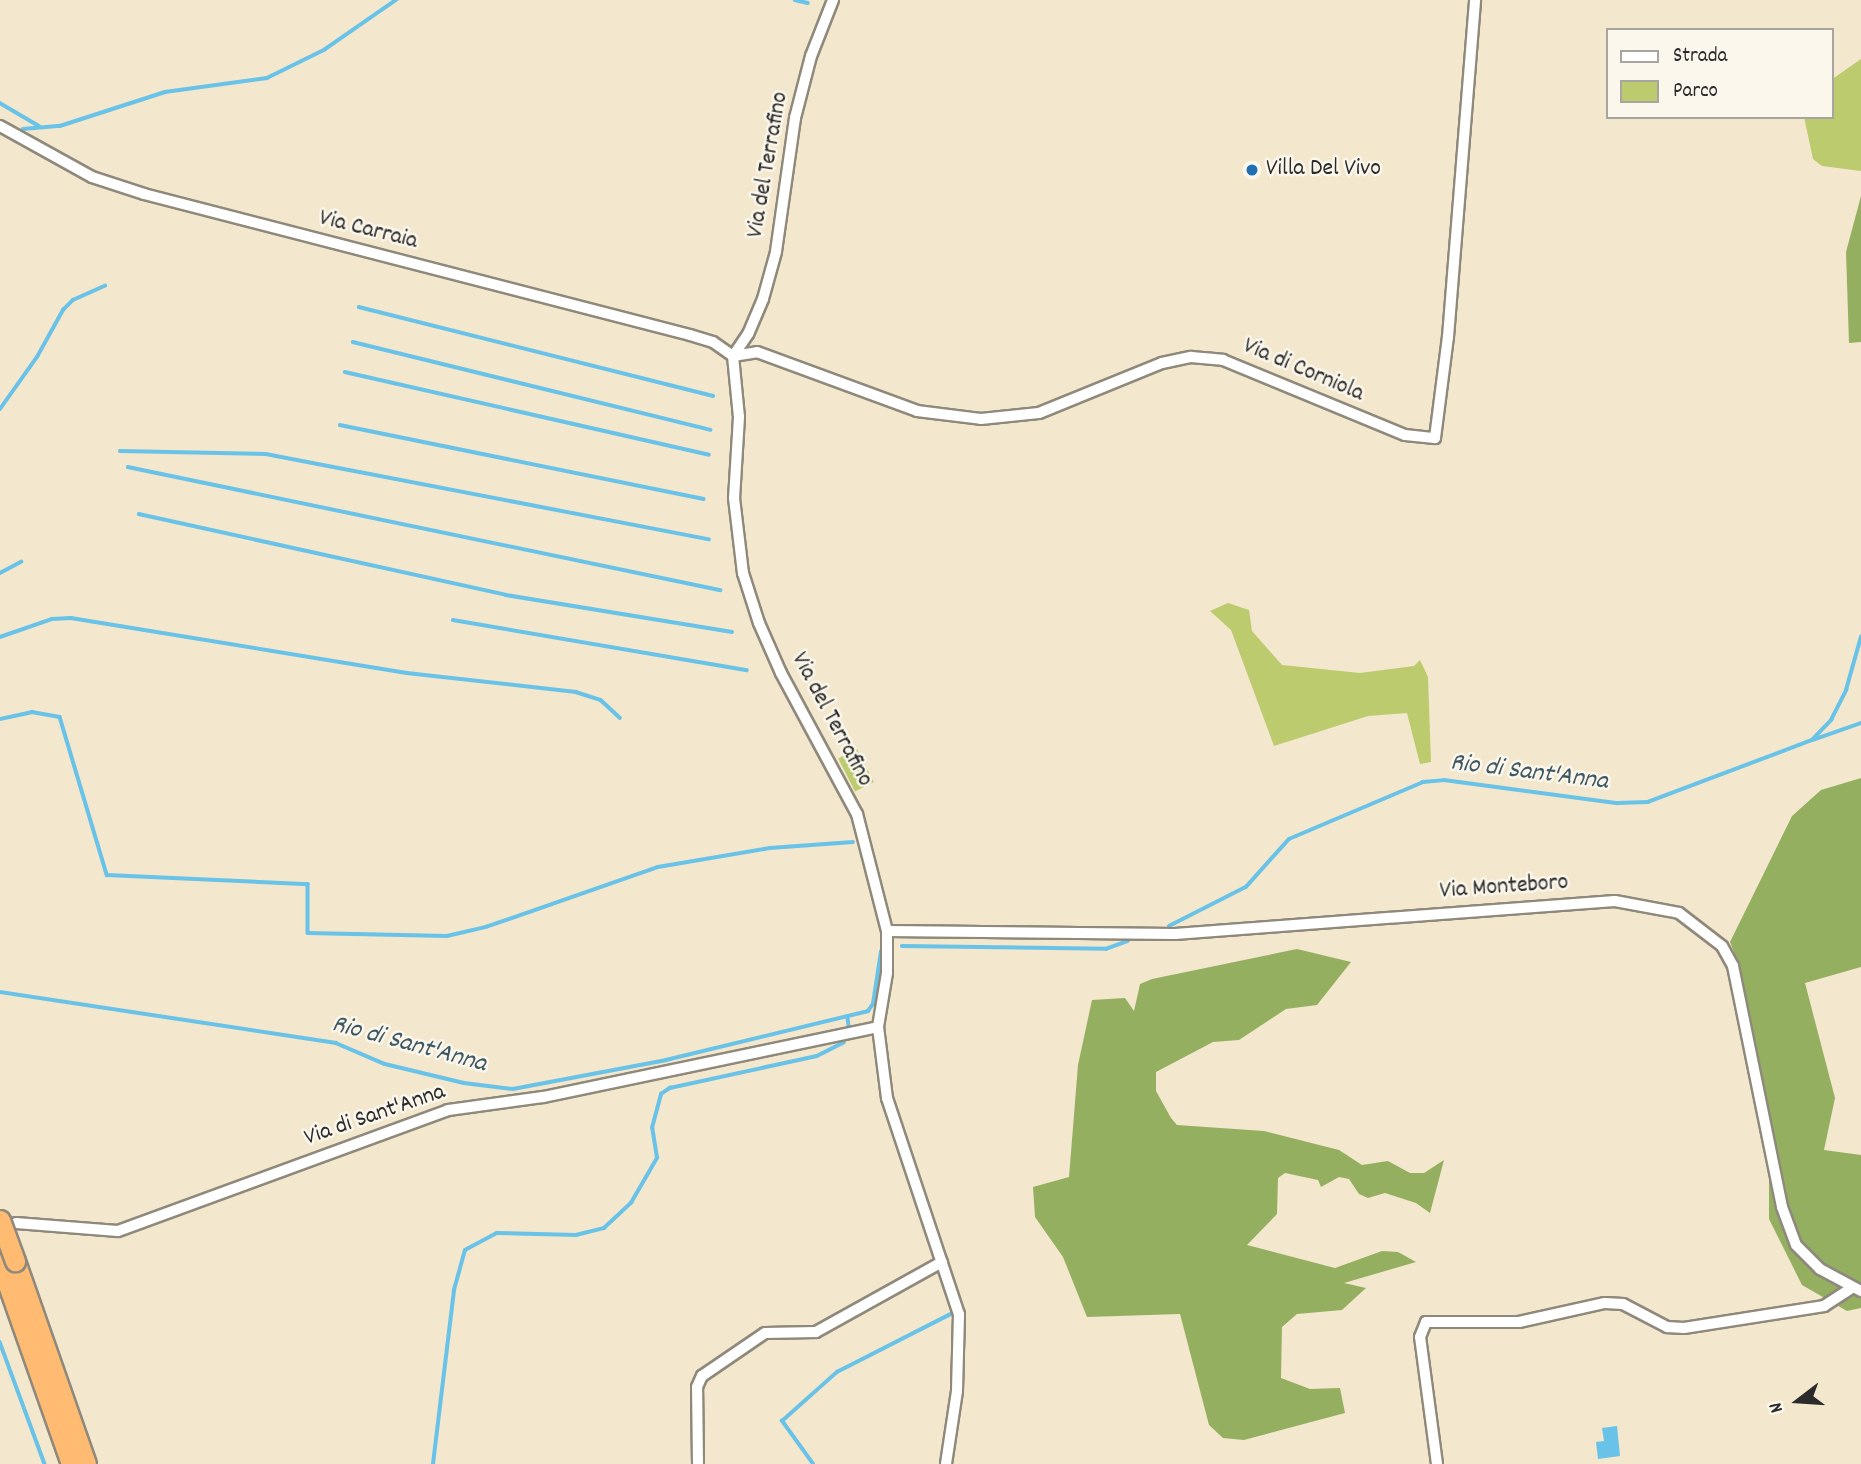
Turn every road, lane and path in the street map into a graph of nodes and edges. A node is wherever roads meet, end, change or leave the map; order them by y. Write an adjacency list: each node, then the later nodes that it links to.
1 (833, 0): 4 (street, Via del Terrafino)
2 (1475, 0): 4 (street, Via di Corniola)
3 (0, 126): 4 (street, Via Carraia)
4 (733, 356): 5 (street, Via del Terrafino)
5 (887, 931): 6 (street, Via del Terrafino); 10 (street, Via Monteboro)
6 (878, 1027): 7 (street, Via di Sant'Anna); 8 (street, Via del Terrafino)
7 (8, 1221): 9 (highway, bridge)
8 (942, 1262): 13 (street); 14 (street, Via del Terrafino)
9 (5, 1263): 11 (highway); 12 (highway)
10 (1856, 1290): 15 (street)
11 (71, 1464)
12 (86, 1464)
13 (698, 1464)
14 (946, 1464)
15 (1437, 1464)

